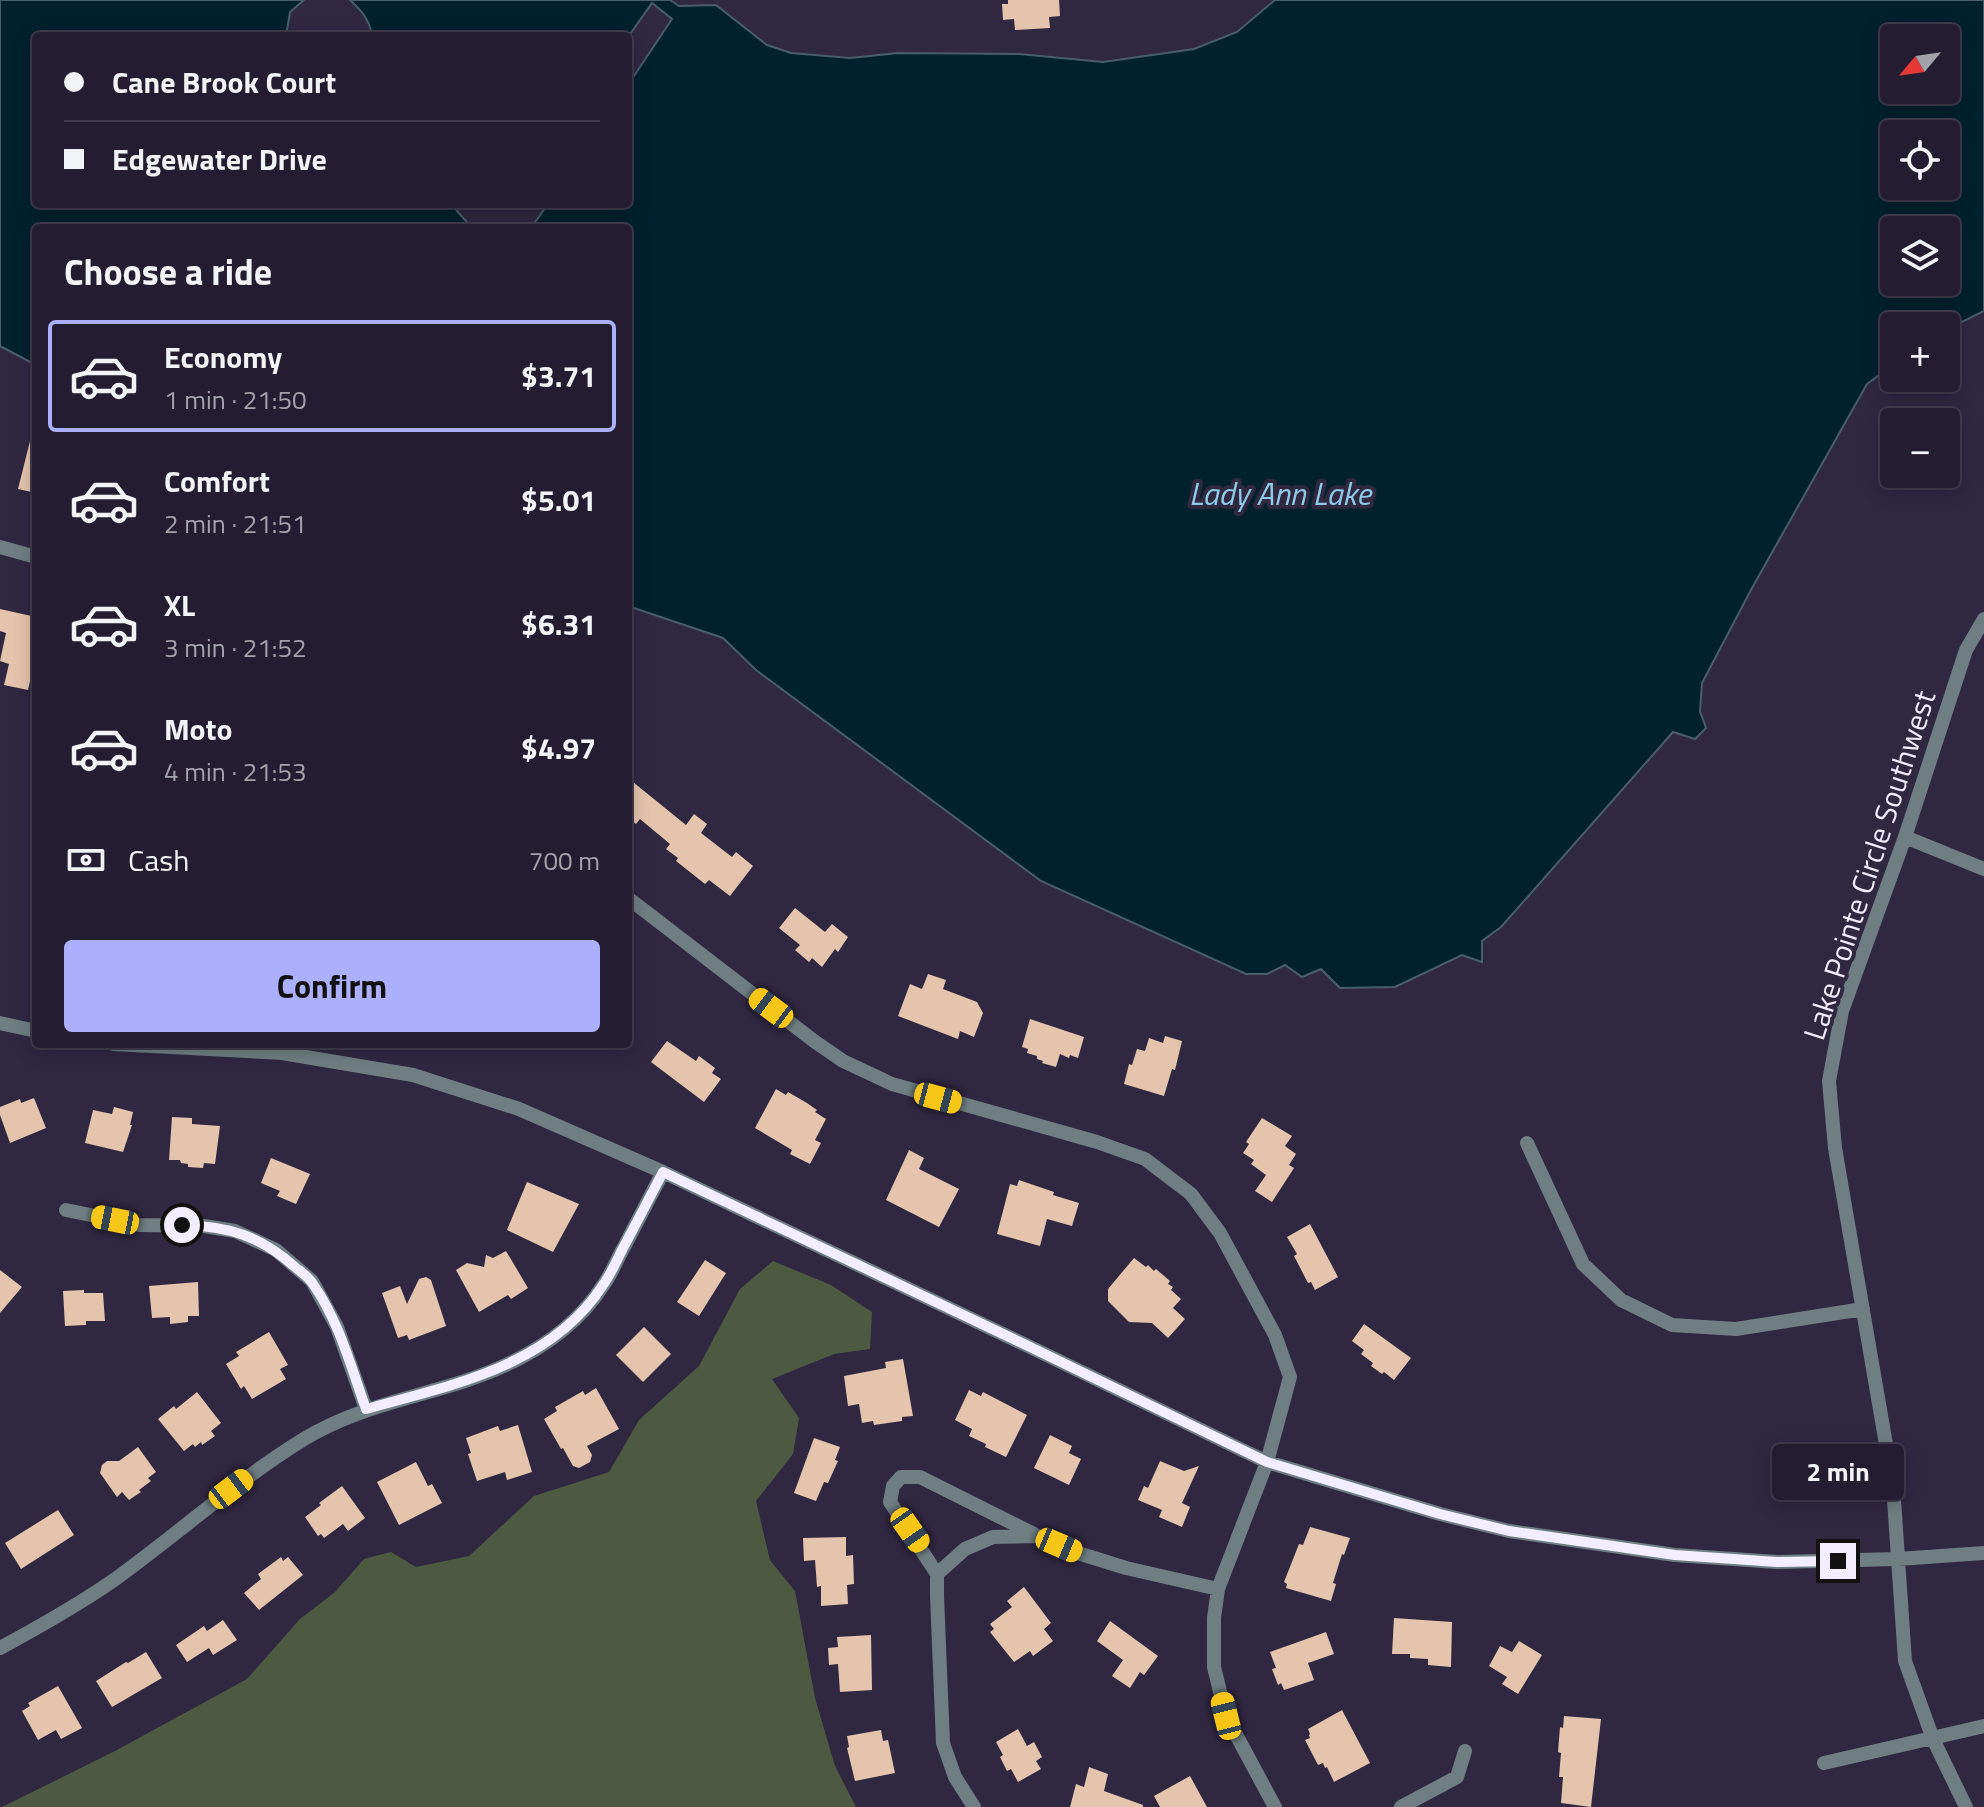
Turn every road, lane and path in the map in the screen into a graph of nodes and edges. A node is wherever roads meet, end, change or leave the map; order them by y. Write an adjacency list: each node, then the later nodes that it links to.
1 (0, 547): 2 (street)
2 (32, 556)
3 (1984, 619): 4 (street, Lake Pointe Circle Southwest)
4 (1905, 837): 5 (street); 13 (street, Lake Pointe Circle Southwest)
5 (1984, 869)
6 (632, 901): 15 (street)
7 (0, 1023): 8 (street)
8 (32, 1030)
9 (189, 1048): 11 (street)
10 (1527, 1143): 13 (street)
11 (663, 1172): 14 (street); 15 (street)
12 (66, 1210): 14 (street)
13 (1863, 1309): 18 (street, Lake Pointe Circle Southwest)
14 (366, 1409): 21 (street)
15 (1267, 1462): 18 (street); 20 (street)
16 (1038, 1536): 19 (street); 19 (street); 20 (street)
17 (1984, 1553): 18 (street)
18 (1898, 1559): 23 (street, Lake Pointe Circle Southwest)
19 (937, 1574): 26 (street)
20 (1218, 1589): 27 (street)
21 (1, 1647)
22 (1984, 1726): 23 (street)
23 (1933, 1739): 25 (street); 29 (street, Lake Pointe Circle Southwest)
24 (1465, 1751): 28 (street)
25 (1824, 1763)
26 (974, 1807)
27 (1275, 1807)
28 (1401, 1807)
29 (1966, 1807)

